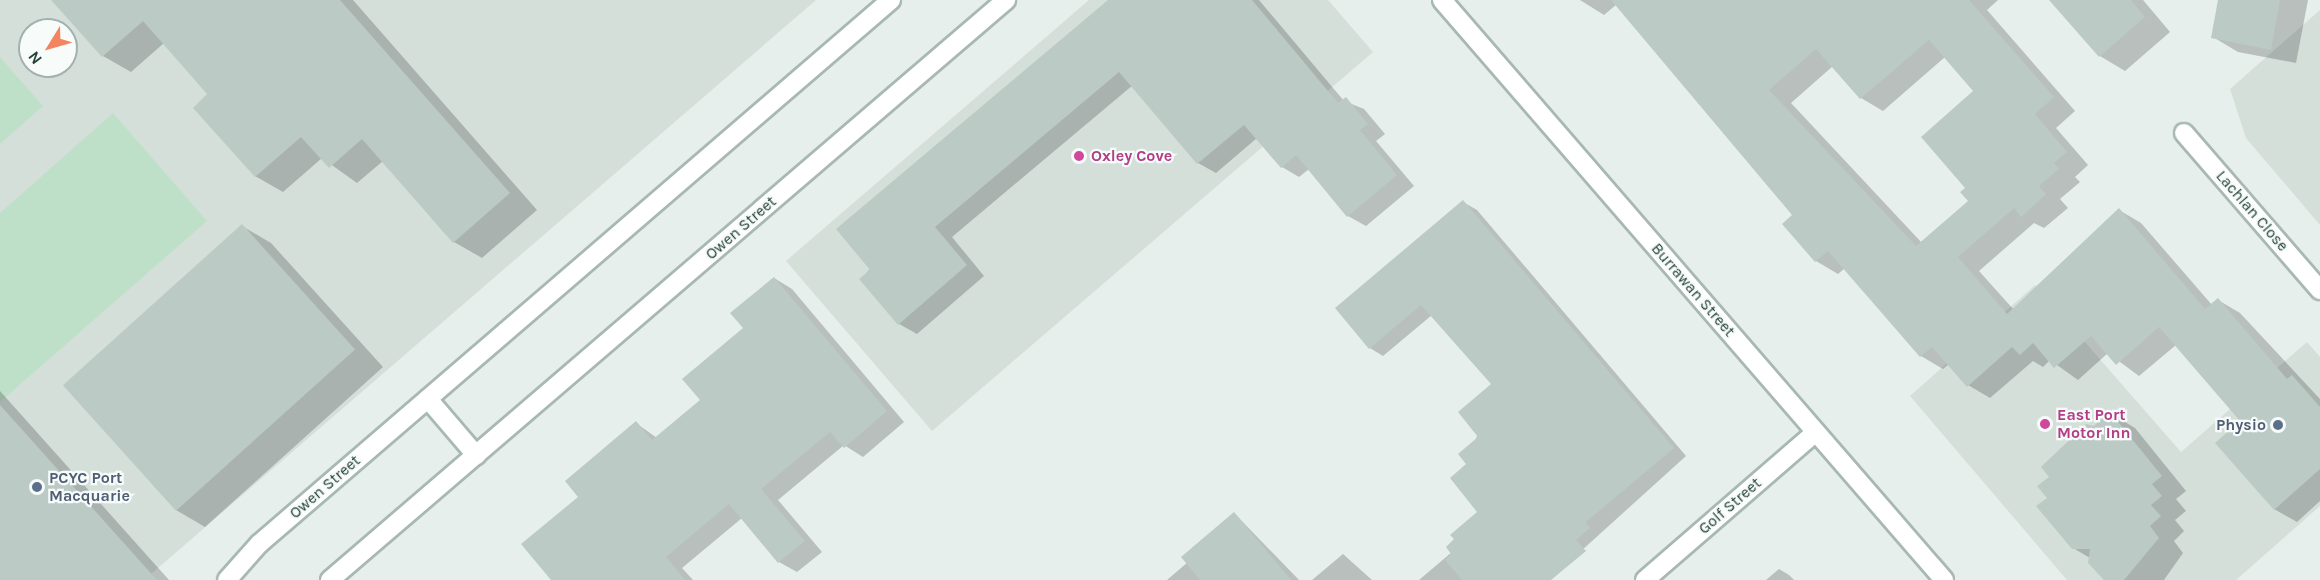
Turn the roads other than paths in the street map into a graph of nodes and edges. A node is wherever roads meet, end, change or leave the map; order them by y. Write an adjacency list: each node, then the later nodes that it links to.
1 (891, 0): 6 (street, Owen Street)
2 (1006, 0): 8 (street, Owen Street)
3 (1442, 0): 7 (street, Burrawan Street)
4 (2184, 133): 5 (street, Lachlan Close)
5 (2320, 290)
6 (428, 399): 8 (street); 9 (street, Owen Street)
7 (1816, 432): 11 (street, Golf Street); 12 (street, Burrawan Street)
8 (476, 455): 10 (street, Owen Street)
9 (227, 580)
10 (330, 580)
11 (1645, 580)
12 (1944, 580)

